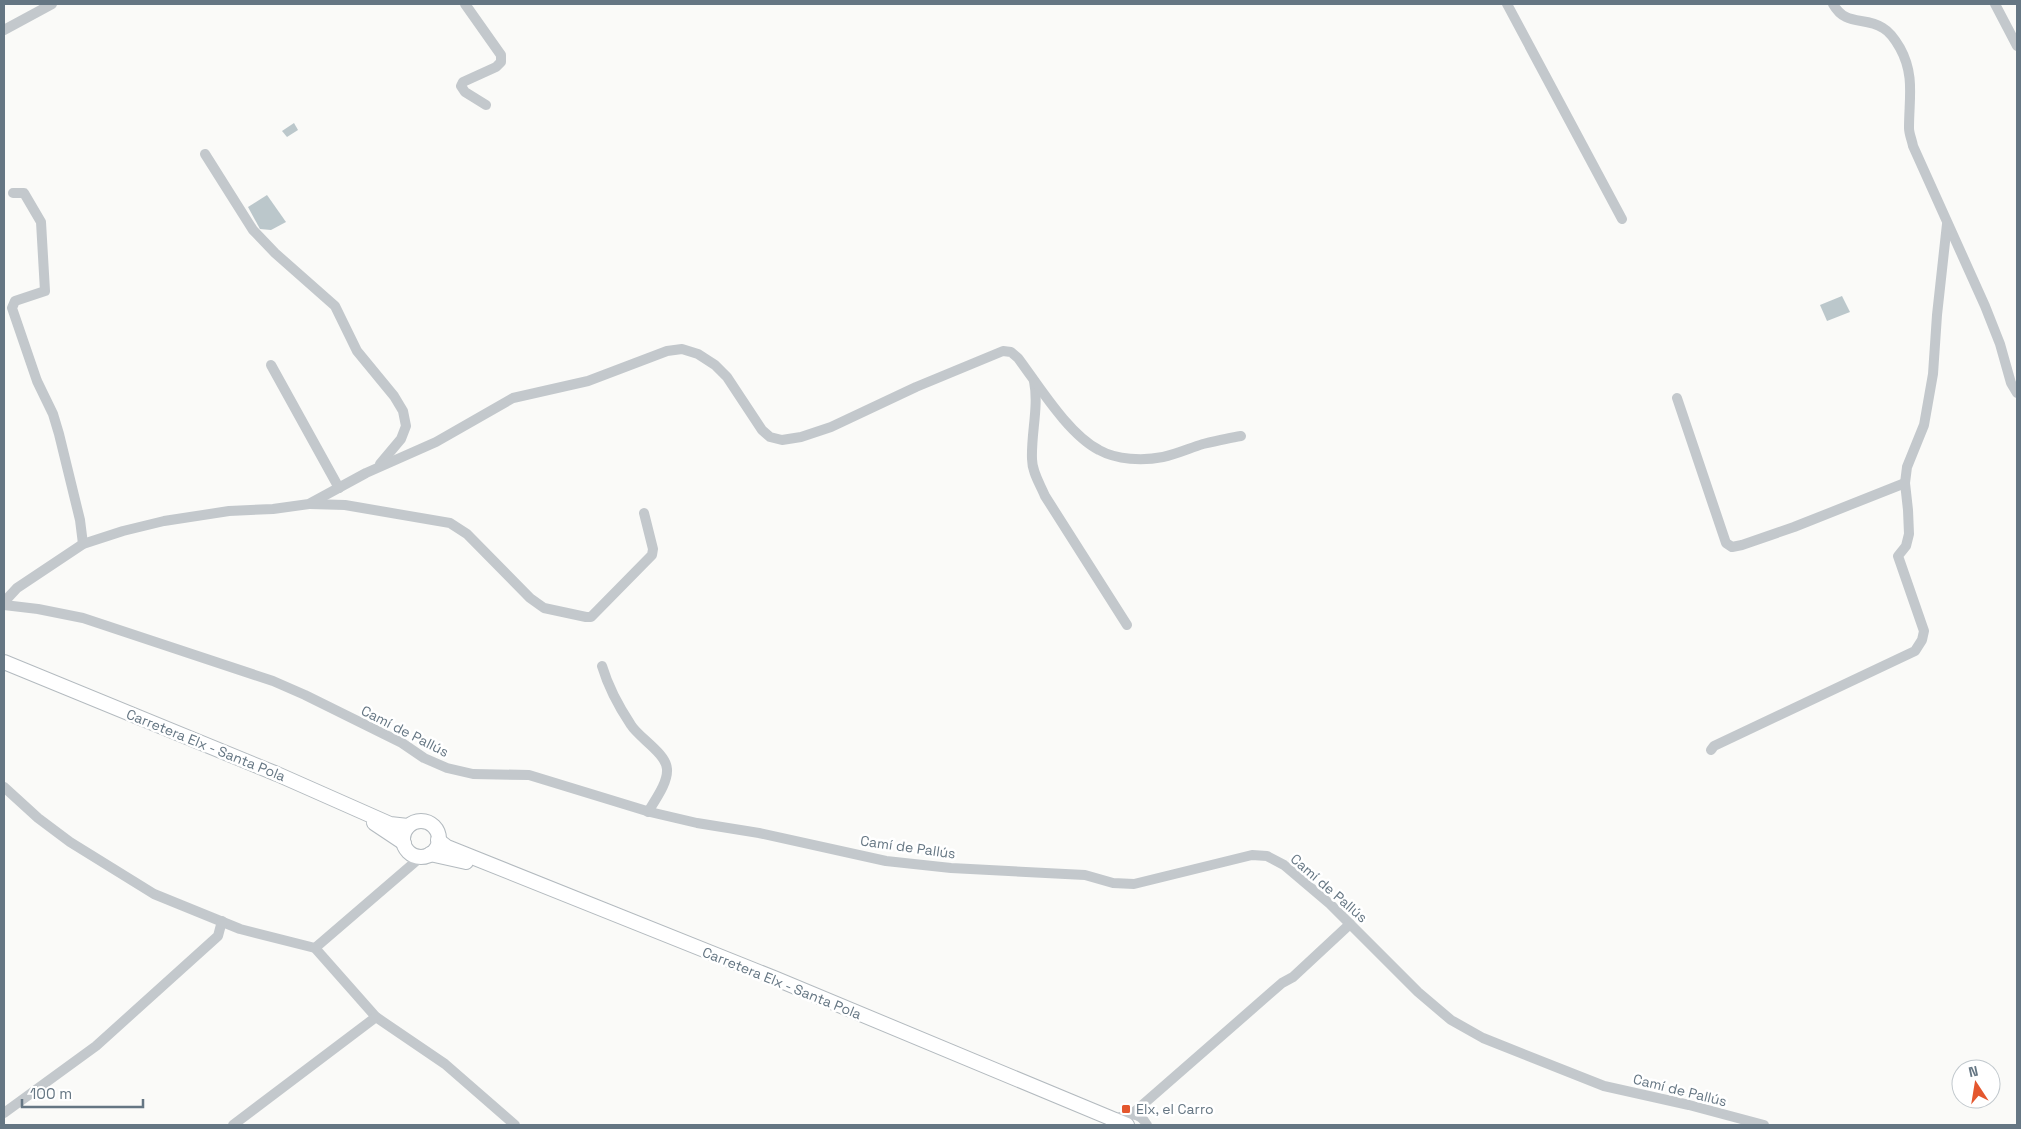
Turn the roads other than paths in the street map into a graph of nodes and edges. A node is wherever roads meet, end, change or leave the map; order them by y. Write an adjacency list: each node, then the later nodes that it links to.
1 (52, 4): 6 (street)
2 (464, 4): 8 (street)
3 (1507, 4): 11 (street)
4 (1833, 4): 12 (street)
5 (1995, 4): 7 (street)
6 (4, 30)
7 (2017, 46)
8 (486, 105)
9 (205, 154): 18 (street)
10 (14, 193): 23 (street)
11 (1622, 219)
12 (1947, 224): 15 (street); 19 (street)
13 (271, 364): 20 (street)
14 (1034, 380): 17 (street); 18 (street); 25 (street)
15 (2017, 393)
16 (1677, 398): 19 (street)
17 (1241, 436)
18 (376, 469): 20 (street)
19 (1905, 483): 29 (street)
20 (339, 488): 21 (street)
21 (309, 504): 22 (street); 23 (street)
22 (644, 513)
23 (83, 544): 24 (street)
24 (4, 604): 31 (street, Camí de Pallús)
25 (1127, 626)
26 (4, 662): 32 (main road, Carretera Elx - Santa Pola)
27 (602, 666): 31 (street)
28 (4, 670): 34 (main road, Carretera Elx - Santa Pola)
29 (1710, 750)
30 (4, 787): 35 (street)
31 (648, 812): 36 (street, Camí de Pallús)
32 (408, 826): 33 (main road); 34 (main road)
33 (438, 840): 34 (main road); 41 (main road, Carretera Elx - Santa Pola)
34 (415, 854): 37 (street); 41 (main road, Carretera Elx - Santa Pola)
35 (222, 921): 37 (street); 39 (street)
36 (1350, 924): 40 (street); 45 (street, Camí de Pallús)
37 (315, 948): 38 (street)
38 (376, 1017): 42 (street); 43 (street)
39 (4, 1113)
40 (1129, 1120): 41 (main road, Carretera Elx - Santa Pola); 44 (street)
41 (1113, 1122)
42 (234, 1125)
43 (515, 1125)
44 (1147, 1125)
45 (1764, 1125)

